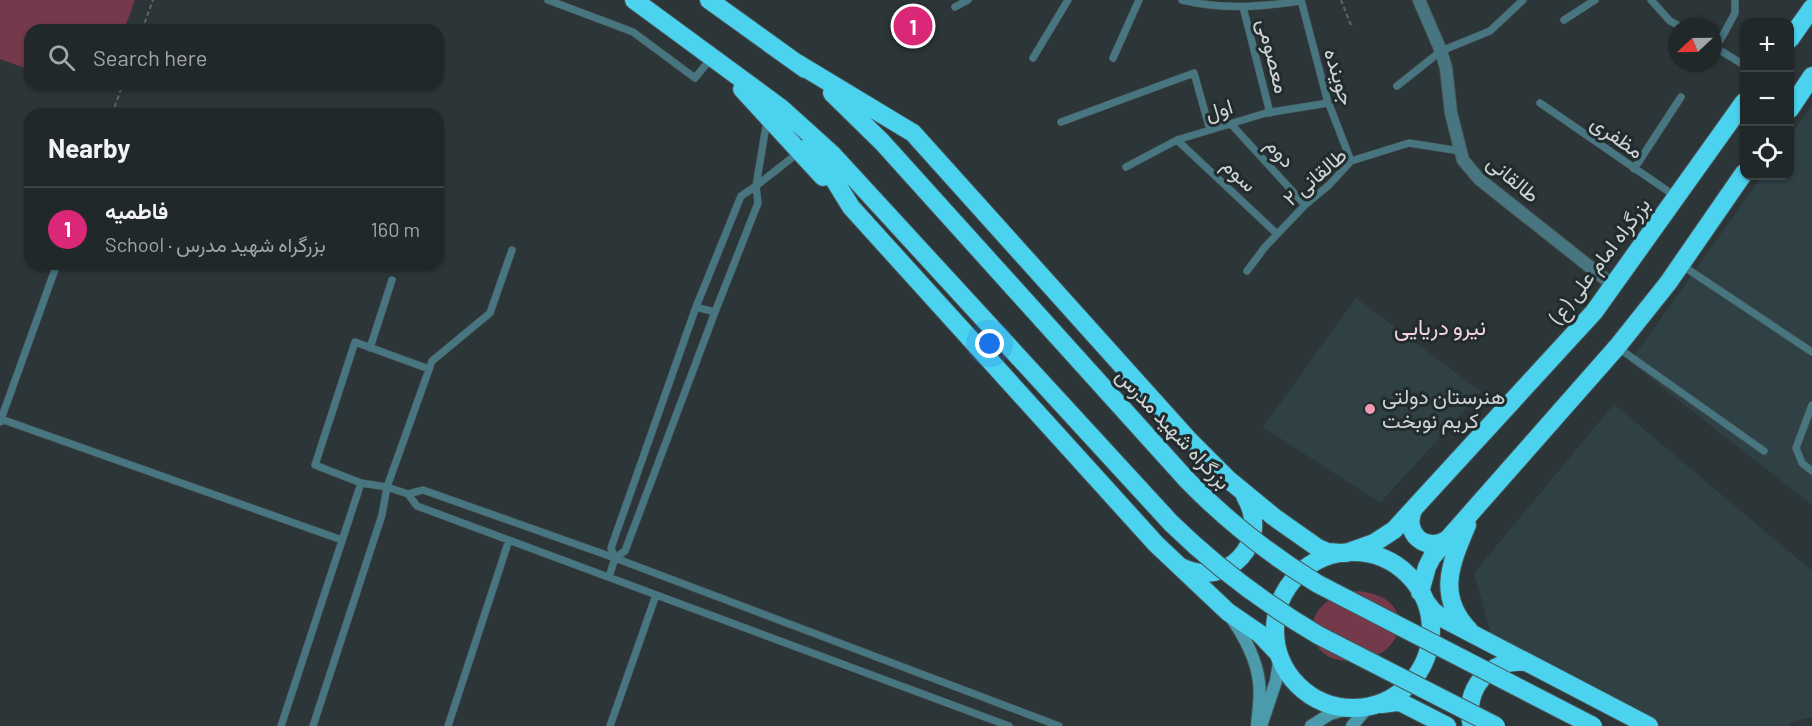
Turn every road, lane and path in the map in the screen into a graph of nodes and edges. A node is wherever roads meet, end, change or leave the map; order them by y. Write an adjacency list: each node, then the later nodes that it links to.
1 (153, 0): 21 (path)
2 (548, 0): 27 (lane)
3 (634, 0): 27 (highway)
4 (709, 0): 31 (highway, بزرگراه شهید مدرس)
5 (968, 0): 16 (lane)
6 (1068, 0): 28 (lane)
7 (1139, 0): 29 (lane)
8 (1182, 0): 17 (lane, معصومی)
9 (1301, 0): 17 (lane, معصومی); 36 (lane, جوینده)
10 (1341, 0): 22 (path)
11 (1419, 0): 25 (street, طالقانی)
12 (1523, 0): 25 (lane)
13 (1595, 0): 20 (lane)
14 (1651, 0): 19 (lane)
15 (1735, 0): 24 (lane)
16 (955, 7)
17 (1243, 7): 41 (lane, معصومی)
18 (1812, 8): 23 (highway)
19 (1668, 19)
20 (1564, 20)
21 (144, 24)
22 (1352, 28)
23 (1794, 33)
24 (1722, 35)
25 (1441, 51): 33 (lane); 48 (street, طالقانی)
26 (1722, 51): 30 (lane)
27 (712, 57): 42 (highway); 44 (highway)
28 (1033, 58)
29 (1113, 58)
30 (1740, 62)
31 (796, 63): 77 (highway, بزرگراه شهید مدرس); 106 (highway, بزرگراه شهید مدرس, bridge)
32 (1812, 76): 38 (highway)
33 (1397, 86)
34 (121, 90): 39 (path)
35 (1681, 97): 52 (lane)
36 (1328, 103): 41 (lane, اول); 50 (lane, جوینده)
37 (1540, 103): 52 (lane, مظفری)
38 (1794, 103)
39 (114, 108)
40 (1740, 108): 55 (highway, بزرگراه امام علی (ع))
41 (1270, 113): 45 (lane, اول)
42 (768, 117): 49 (highway); 54 (lane)
43 (1061, 122): 46 (lane)
44 (799, 123): 57 (highway); 105 (highway, bridge)
45 (1231, 124): 46 (lane, اول); 56 (lane, دوم)
46 (1210, 130): 47 (lane, اول)
47 (1177, 140): 51 (lane, اول); 58 (lane, سوم)
48 (1460, 151): 50 (lane, طالقانی ۲); 64 (street, طالقانی)
49 (800, 152): 54 (lane); 57 (highway)
50 (1351, 161): 56 (lane, طالقانی ۲)
51 (1126, 167)
52 (1634, 169): 55 (lane, مظفری)
53 (1740, 179): 60 (highway)
54 (756, 186): 65 (lane); 66 (lane)
55 (1677, 197): 64 (highway, بزرگراه امام علی (ع))
56 (1305, 205): 58 (lane, طالقانی ۲)
57 (851, 207): 86 (highway)
58 (1277, 234): 62 (lane, طالقانی ۲)
59 (512, 250): 70 (lane)
60 (1681, 265): 67 (highway); 69 (lane)
61 (55, 270): 72 (lane)
62 (1247, 271)
63 (392, 279): 68 (lane)
64 (1614, 286): 79 (highway, بزرگراه امام علی (ع))
65 (696, 307): 66 (lane); 85 (lane)
66 (715, 312): 85 (lane)
67 (1617, 347): 73 (lane); 80 (highway)
68 (370, 348): 70 (lane); 75 (lane)
69 (1812, 352)
70 (429, 369): 76 (lane)
71 (1812, 405): 74 (lane)
72 (1, 420): 82 (lane)
73 (1764, 451)
74 (1812, 471)
75 (361, 483): 76 (lane); 82 (lane)
76 (387, 488): 78 (lane); 96 (lane)
77 (1241, 491): 84 (highway, بزرگراه شهید مدرس); 86 (highway)
78 (408, 494): 83 (lane); 85 (lane)
79 (1414, 508): 81 (highway); 84 (highway, بزرگراه امام علی (ع))
80 (1472, 511): 81 (highway); 91 (highway)
81 (1449, 538): 88 (highway)
82 (342, 540): 95 (lane)
83 (509, 540): 87 (lane); 97 (lane)
84 (1344, 553): 88 (highway); 92 (highway)
85 (615, 558): 87 (lane); 100 (lane)
86 (1177, 564): 90 (highway)
87 (609, 578): 89 (lane)
88 (1421, 594): 91 (highway); 94 (highway)
89 (656, 595): 98 (lane); 99 (lane)
90 (1224, 608): 92 (highway); 101 (main road)
91 (1472, 633): 93 (highway)
92 (1279, 654): 94 (highway); 101 (main road)
93 (1528, 662): 104 (highway); 107 (highway)
94 (1360, 712): 102 (main road); 103 (highway)
95 (281, 726)
96 (313, 726)
97 (448, 726)
98 (610, 726)
99 (1009, 726)
100 (1059, 726)
101 (1259, 726)
102 (1311, 726)
103 (1446, 726)
104 (1472, 726)
105 (1496, 726)
106 (1593, 726)
107 (1649, 726)

